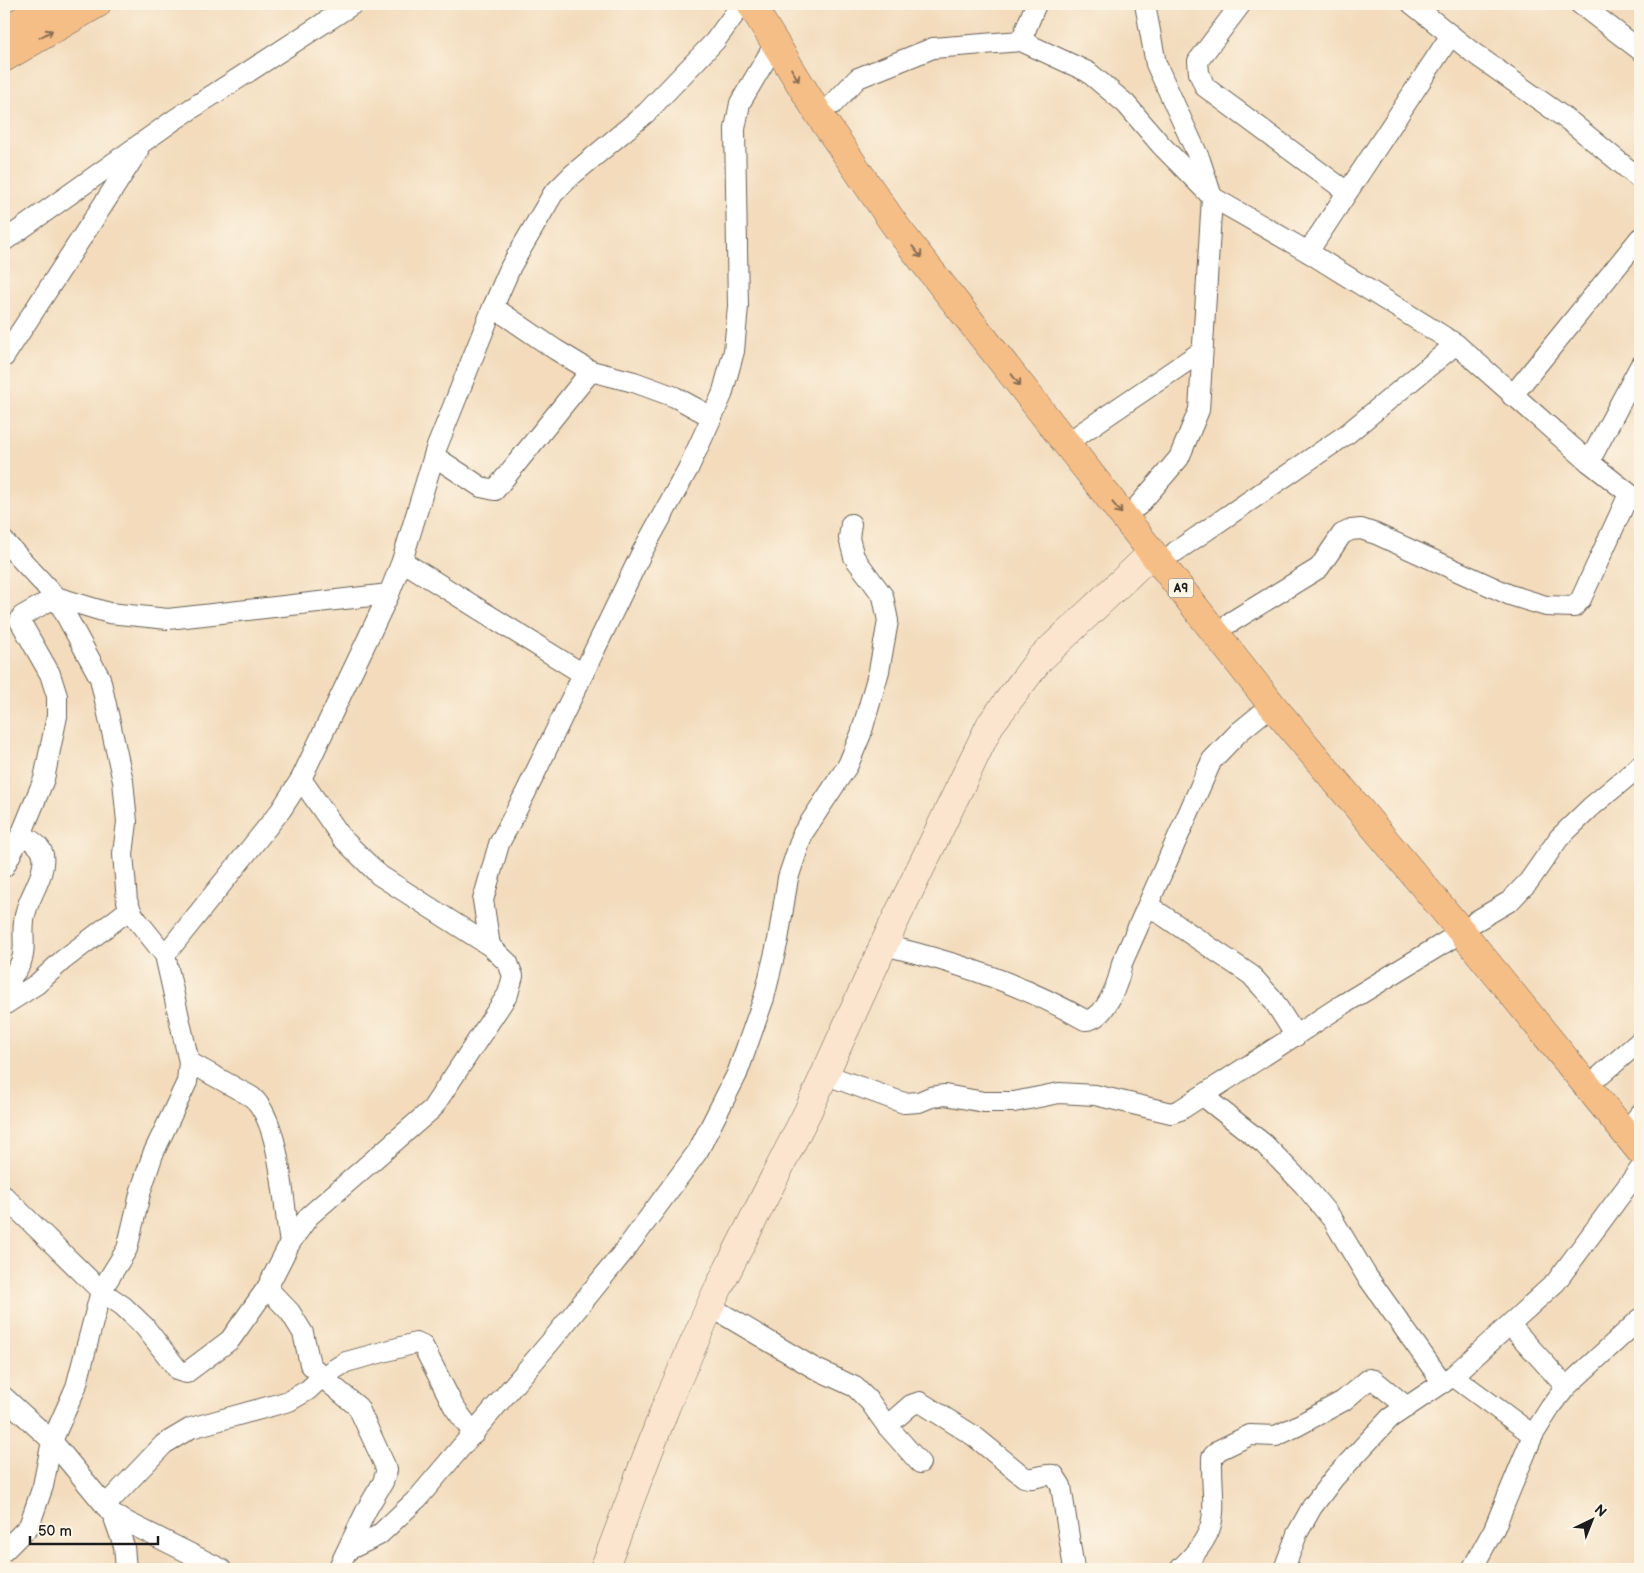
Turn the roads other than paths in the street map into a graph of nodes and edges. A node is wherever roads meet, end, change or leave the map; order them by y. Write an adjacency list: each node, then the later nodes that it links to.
1 (49, 4): 12 (main road)
2 (97, 4): 17 (main road, one-way to 2)
3 (353, 4): 19 (street)
4 (742, 4): 27 (street)
5 (751, 4): 15 (main road, A9)
6 (772, 4): 18 (main road, A9)
7 (1036, 4): 14 (street)
8 (1145, 4): 22 (street)
9 (1241, 4): 21 (street)
10 (1412, 4): 13 (street)
11 (1585, 5): 16 (street)
12 (4, 31)
13 (1451, 35): 20 (street); 21 (street)
14 (1021, 41): 18 (street); 22 (street)
15 (776, 42): 23 (main road, A9, one-way to 23); 34 (street)
16 (1640, 50)
17 (4, 58)
18 (833, 104): 23 (main road, A9)
19 (145, 141): 25 (street); 30 (street)
20 (1640, 179)
21 (1347, 192): 26 (street)
22 (1212, 198): 26 (street); 29 (street)
23 (904, 222): 35 (main road, A9); 42 (main road, A9, one-way to 42)
24 (1640, 238): 33 (street)
25 (4, 241)
26 (1308, 252): 28 (street)
27 (493, 307): 32 (street); 36 (street)
28 (1456, 344): 33 (street); 42 (street)
29 (1202, 351): 35 (street); 39 (street)
30 (4, 357)
31 (1640, 366): 37 (street)
32 (591, 371): 34 (street); 36 (street)
33 (1512, 396): 37 (street)
34 (712, 417): 47 (street)
35 (1080, 434): 39 (main road, A9)
36 (434, 456): 43 (street)
37 (1589, 462): 38 (street)
38 (1634, 498): 46 (street)
39 (1138, 506): 42 (main road, A9)
40 (851, 524): 84 (street)
41 (4, 541): 45 (street)
42 (1163, 553): 46 (main road, A9); 48 (main road, A9); 56 (street)
43 (402, 561): 44 (street); 47 (street)
44 (389, 594): 45 (street); 50 (street)
45 (56, 597): 51 (street); 54 (street)
46 (1231, 622): 55 (main road, A9)
47 (583, 674): 57 (street)
48 (1272, 705): 53 (street); 55 (main road, A9)
49 (1640, 766): 55 (street)
50 (301, 779): 57 (street); 58 (street)
51 (21, 835): 52 (street); 60 (street)
52 (4, 867)
53 (1149, 906): 56 (street); 62 (street)
54 (130, 909): 58 (street); 61 (street)
55 (1469, 926): 59 (main road, A9); 62 (street)
56 (884, 945): 65 (street)
57 (490, 946): 72 (street)
58 (165, 955): 64 (street)
59 (1502, 969): 66 (main road, A9); 69 (main road, A9)
60 (7, 974): 61 (street)
61 (4, 1005)
62 (1296, 1036): 67 (street)
63 (1640, 1042): 66 (street)
64 (189, 1062): 72 (street); 74 (street)
65 (824, 1074): 67 (street); 75 (street)
66 (1601, 1076): 68 (main road, A9)
67 (1203, 1096): 79 (street)
68 (1639, 1119)
69 (1640, 1151)
70 (1640, 1169): 77 (street)
71 (4, 1196): 74 (street)
72 (290, 1243): 73 (street)
73 (267, 1288): 74 (street); 78 (street)
74 (102, 1291): 86 (street)
75 (711, 1307): 83 (street); 94 (street)
76 (1640, 1319): 80 (street)
77 (1510, 1325): 79 (street); 80 (street)
78 (322, 1377): 84 (street); 88 (street); 89 (street)
79 (1448, 1380): 82 (street); 85 (street)
80 (1566, 1387): 85 (street)
81 (4, 1397): 86 (street)
82 (1407, 1407): 96 (street); 97 (street)
83 (887, 1426): 87 (street); 95 (street)
84 (474, 1434): 89 (street)
85 (1533, 1435): 98 (street)
86 (52, 1441): 88 (street); 90 (street)
87 (920, 1463)
88 (109, 1511): 91 (street); 92 (street)
89 (348, 1550): 93 (street)
90 (4, 1551)
91 (126, 1569)
92 (221, 1569)
93 (338, 1569)
94 (604, 1569)
95 (1074, 1569)
96 (1180, 1569)
97 (1284, 1569)
98 (1472, 1569)

